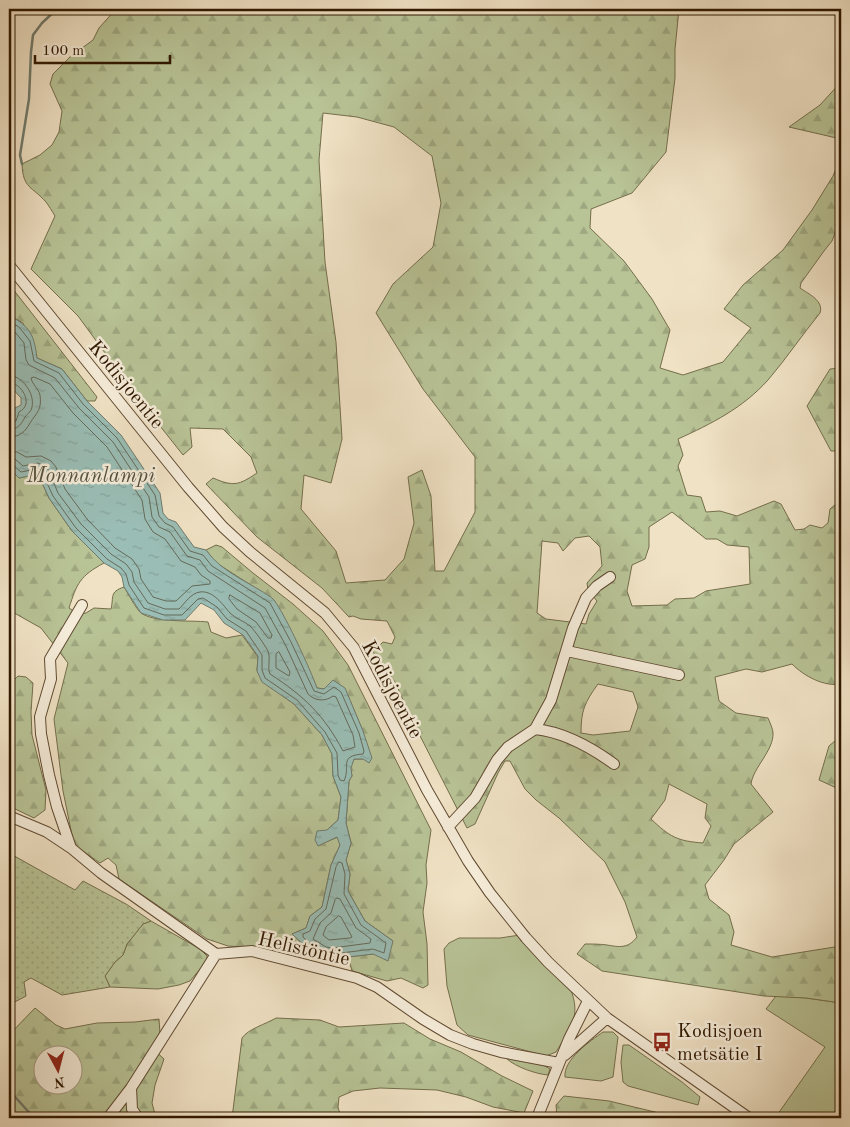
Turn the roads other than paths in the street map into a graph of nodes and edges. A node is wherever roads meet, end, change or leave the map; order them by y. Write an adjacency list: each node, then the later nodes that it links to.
1 (9, 265): 9 (street, Kodisjoentie)
2 (610, 577): 4 (street)
3 (82, 605): 10 (street)
4 (567, 651): 5 (street); 6 (street)
5 (679, 675)
6 (535, 729): 7 (street); 9 (street)
7 (614, 764)
8 (9, 816): 10 (street)
9 (448, 827): 12 (street, Kodisjoentie)
10 (71, 848): 11 (street)
11 (216, 954): 14 (street, Helistöntie); 15 (street)
12 (588, 1001): 13 (street, Kodisjoentie); 14 (street)
13 (607, 1018): 14 (street); 19 (street, Kodisjoentie)
14 (561, 1060): 18 (street)
15 (131, 1088): 16 (street); 17 (street)
16 (108, 1118)
17 (138, 1118)
18 (537, 1118)
19 (749, 1118)

